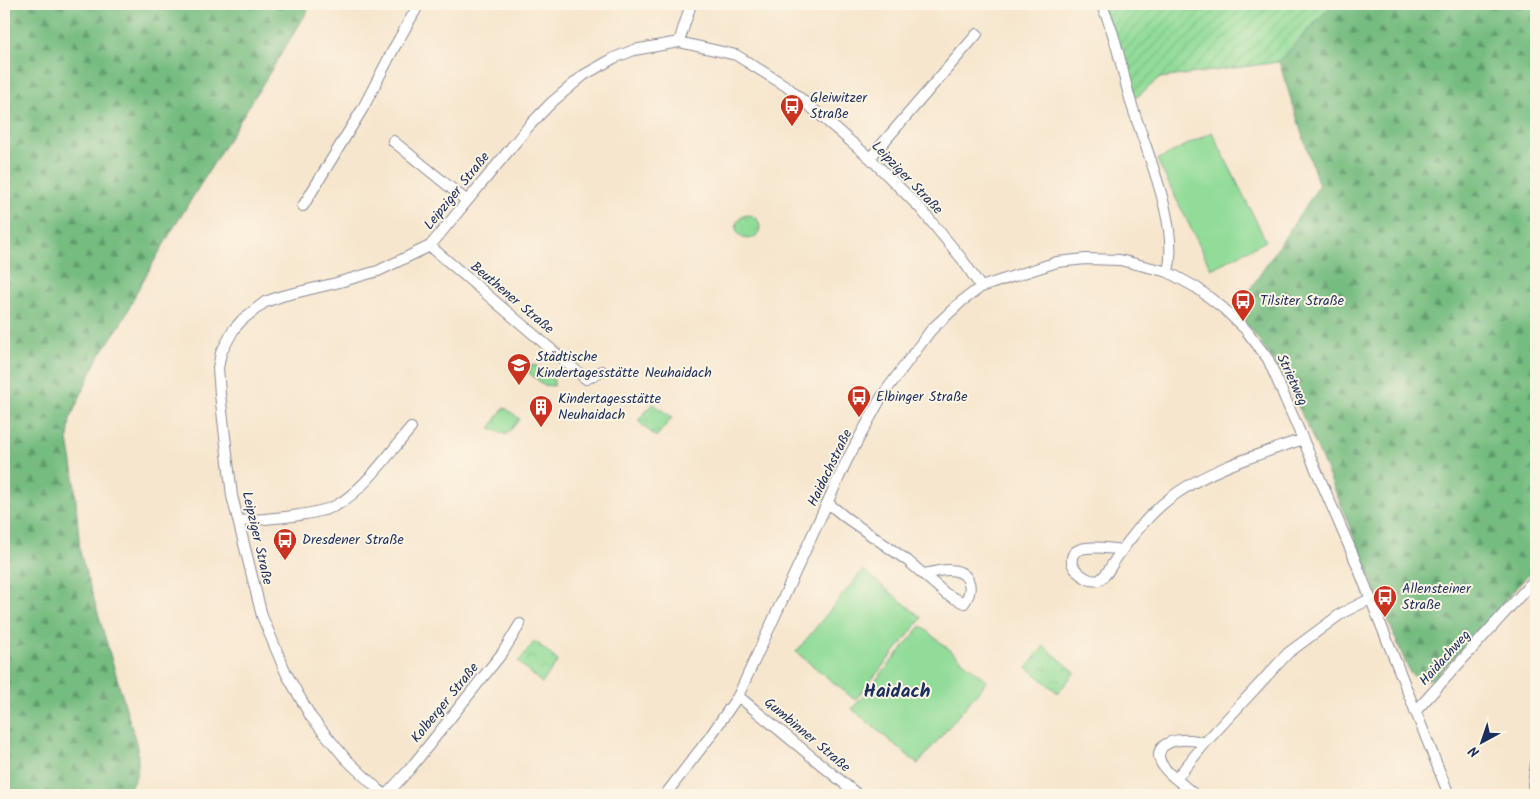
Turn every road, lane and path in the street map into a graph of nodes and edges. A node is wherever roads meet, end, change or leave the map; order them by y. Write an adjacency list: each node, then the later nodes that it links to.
1 (419, 4): 9 (street)
2 (691, 4): 5 (street)
3 (1101, 4): 11 (street)
4 (977, 34): 7 (street)
5 (679, 42): 7 (street, Leipziger Straße); 8 (street, Leipziger Straße)
6 (393, 141): 8 (street)
7 (870, 158): 12 (street, Leipziger Straße)
8 (466, 201): 10 (street, Leipziger Straße)
9 (303, 206)
10 (430, 246): 13 (street, Beuthener Straße); 17 (street, Leipziger Straße)
11 (1168, 272): 12 (street, Haidachstraße); 15 (street, Strietweg)
12 (981, 287): 16 (street, Haidachstraße)
13 (602, 371)
14 (411, 428): 17 (street)
15 (1303, 439): 18 (street); 21 (street, Strietweg)
16 (828, 503): 19 (street); 23 (street, Haidachstraße)
17 (239, 521): 28 (street, Leipziger Straße)
18 (1121, 552): 18 (street)
19 (924, 574)
20 (1536, 578): 24 (street, Haidachweg)
21 (1370, 599): 24 (street, Strietweg); 25 (street)
22 (520, 624): 28 (street, Kolberger Straße)
23 (738, 696): 29 (street, Haidachstraße); 30 (street, Gumbinner Straße)
24 (1415, 712): 32 (street, Strietweg)
25 (1204, 742): 27 (street); 27 (street)
26 (1536, 763): 33 (street)
27 (1176, 779): 31 (street)
28 (385, 795)
29 (665, 795)
30 (858, 795)
31 (1195, 795)
32 (1449, 795)
33 (1534, 795)

